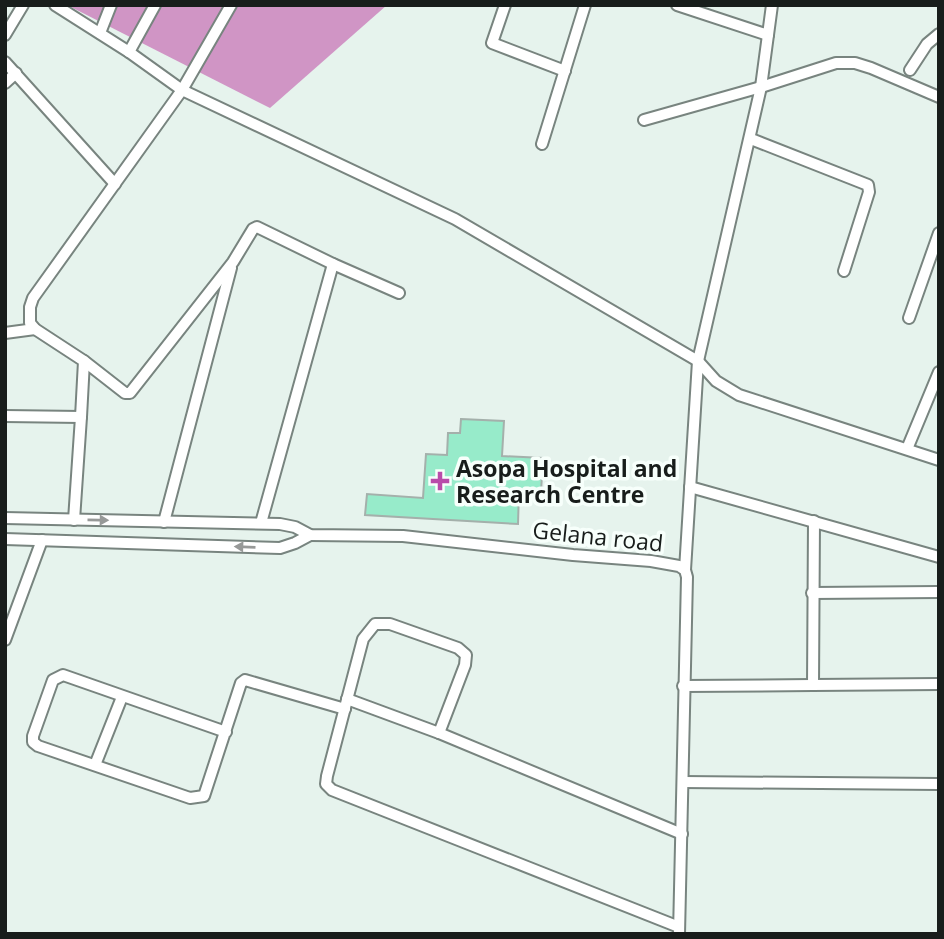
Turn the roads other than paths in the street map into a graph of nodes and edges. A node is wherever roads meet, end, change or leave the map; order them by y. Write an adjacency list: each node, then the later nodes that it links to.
1 (23, 5): 15 (street)
2 (55, 5): 11 (street)
3 (82, 5): 11 (street)
4 (111, 5): 12 (street)
5 (155, 5): 16 (street)
6 (230, 5): 23 (street)
7 (505, 5): 19 (street)
8 (584, 5): 19 (street)
9 (677, 5): 13 (street)
10 (772, 5): 13 (street)
11 (78, 19): 12 (street)
12 (100, 33): 16 (street)
13 (768, 34): 22 (street)
14 (939, 34): 18 (street)
15 (5, 35)
16 (129, 52): 23 (street)
17 (5, 62): 20 (street)
18 (910, 70)
19 (565, 71): 27 (street)
20 (16, 73): 21 (street); 28 (street)
21 (5, 83)
22 (761, 87): 24 (street); 25 (street); 26 (street)
23 (182, 90): 28 (street); 38 (street)
24 (939, 97)
25 (644, 120)
26 (751, 139): 32 (street); 38 (street)
27 (542, 144)
28 (115, 184): 35 (street)
29 (939, 233): 34 (street)
30 (233, 262): 31 (street); 37 (street); 48 (street)
31 (333, 264): 33 (street); 49 (street)
32 (844, 271)
33 (399, 293)
34 (909, 318)
35 (35, 329): 36 (street); 37 (street)
36 (5, 333)
37 (84, 361): 41 (street)
38 (698, 361): 42 (street); 44 (street)
39 (939, 372): 42 (street)
40 (5, 416): 41 (street)
41 (81, 417): 46 (street)
42 (907, 449): 43 (street)
43 (939, 460)
44 (690, 487): 47 (street); 54 (street)
45 (5, 517): 46 (street)
46 (74, 520): 48 (street, one-way to 48)
47 (814, 521): 53 (street); 56 (street)
48 (164, 522): 49 (street)
49 (261, 523): 50 (street)
50 (310, 535): 52 (street, one-way to 52); 54 (street, Gelana road)
51 (5, 539): 52 (street)
52 (42, 540): 57 (street)
53 (939, 557)
54 (685, 570): 59 (street, Gelana road)
55 (939, 592): 56 (street)
56 (812, 593): 60 (street)
57 (5, 640)
58 (939, 684): 60 (street)
59 (684, 685): 60 (street); 66 (street, Gelana road)
60 (813, 685)
61 (122, 697): 63 (street); 65 (street); 65 (street)
62 (346, 704): 63 (street); 64 (street); 64 (street); 69 (street)
63 (226, 732): 65 (street)
64 (439, 733): 68 (street)
65 (95, 765)
66 (683, 782): 67 (street); 68 (street, Gelana road)
67 (939, 784)
68 (682, 834): 69 (street, Gelana road)
69 (679, 930)

